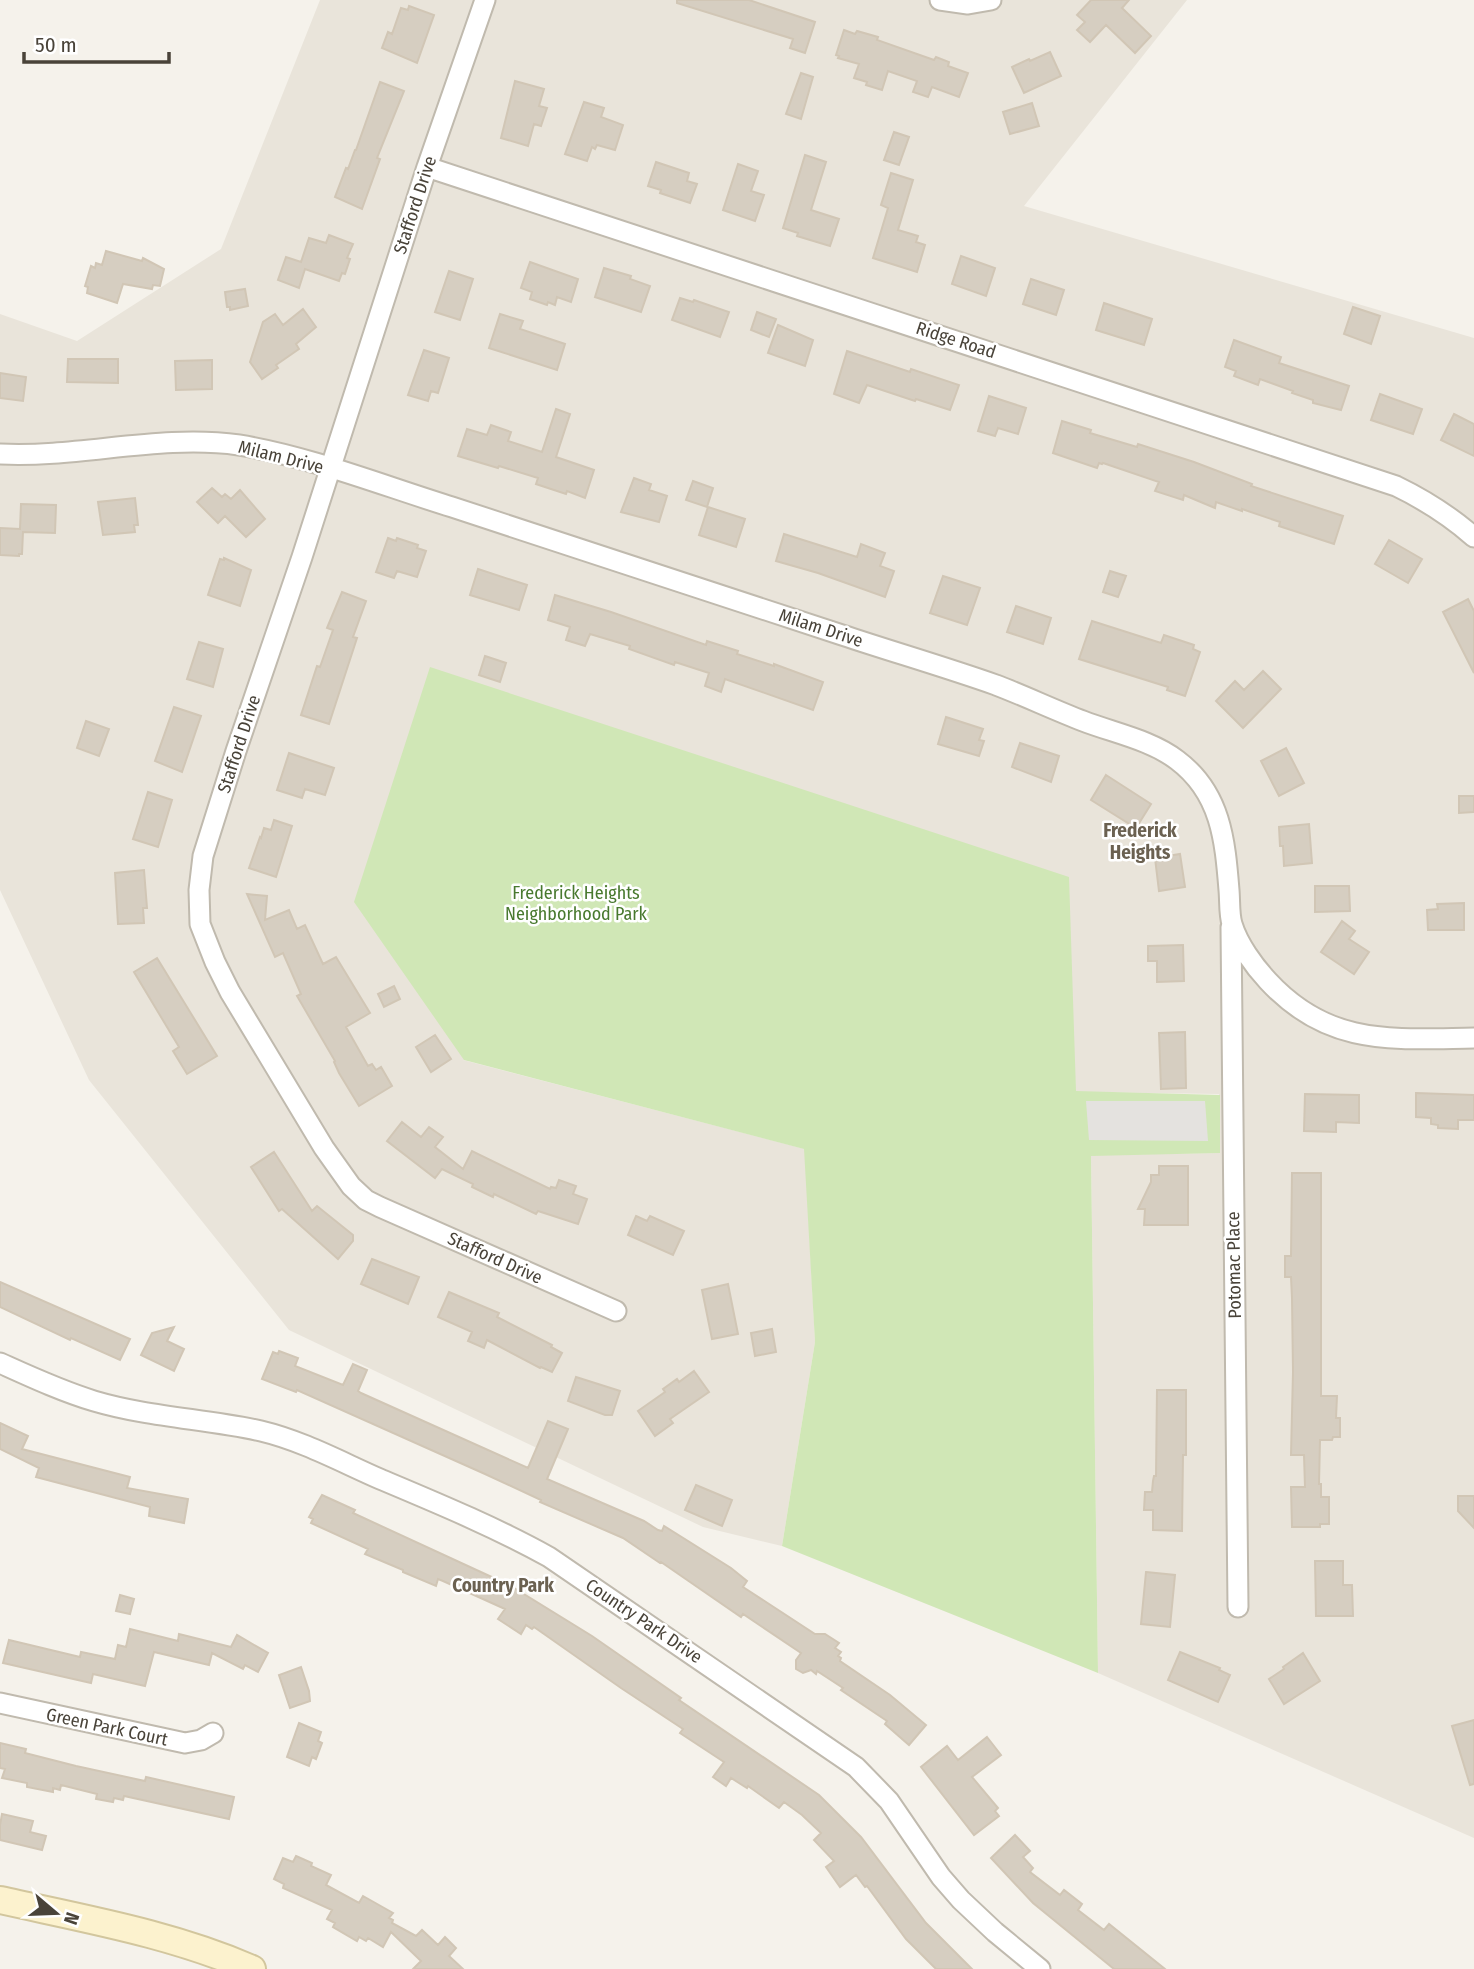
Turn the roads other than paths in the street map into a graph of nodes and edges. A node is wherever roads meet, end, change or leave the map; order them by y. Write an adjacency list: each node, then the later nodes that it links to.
1 (485, 0): 4 (street, Stafford Drive)
2 (940, 0): 3 (street)
3 (991, 0)
4 (427, 167): 6 (street, Stafford Drive); 7 (street, Ridge Road)
5 (0, 454): 6 (street, Milam Drive)
6 (331, 469): 8 (street, Milam Drive); 10 (street, Stafford Drive)
7 (1474, 537)
8 (1231, 922): 9 (street, Milam Drive); 12 (street, Potomac Place)
9 (1474, 1038)
10 (616, 1311)
11 (0, 1363): 17 (street, Country Park Drive)
12 (1238, 1607)
13 (0, 1703): 14 (street, Green Park Court)
14 (214, 1733)
15 (0, 1900): 16 (main road)
16 (251, 1969)
17 (1040, 1969)

